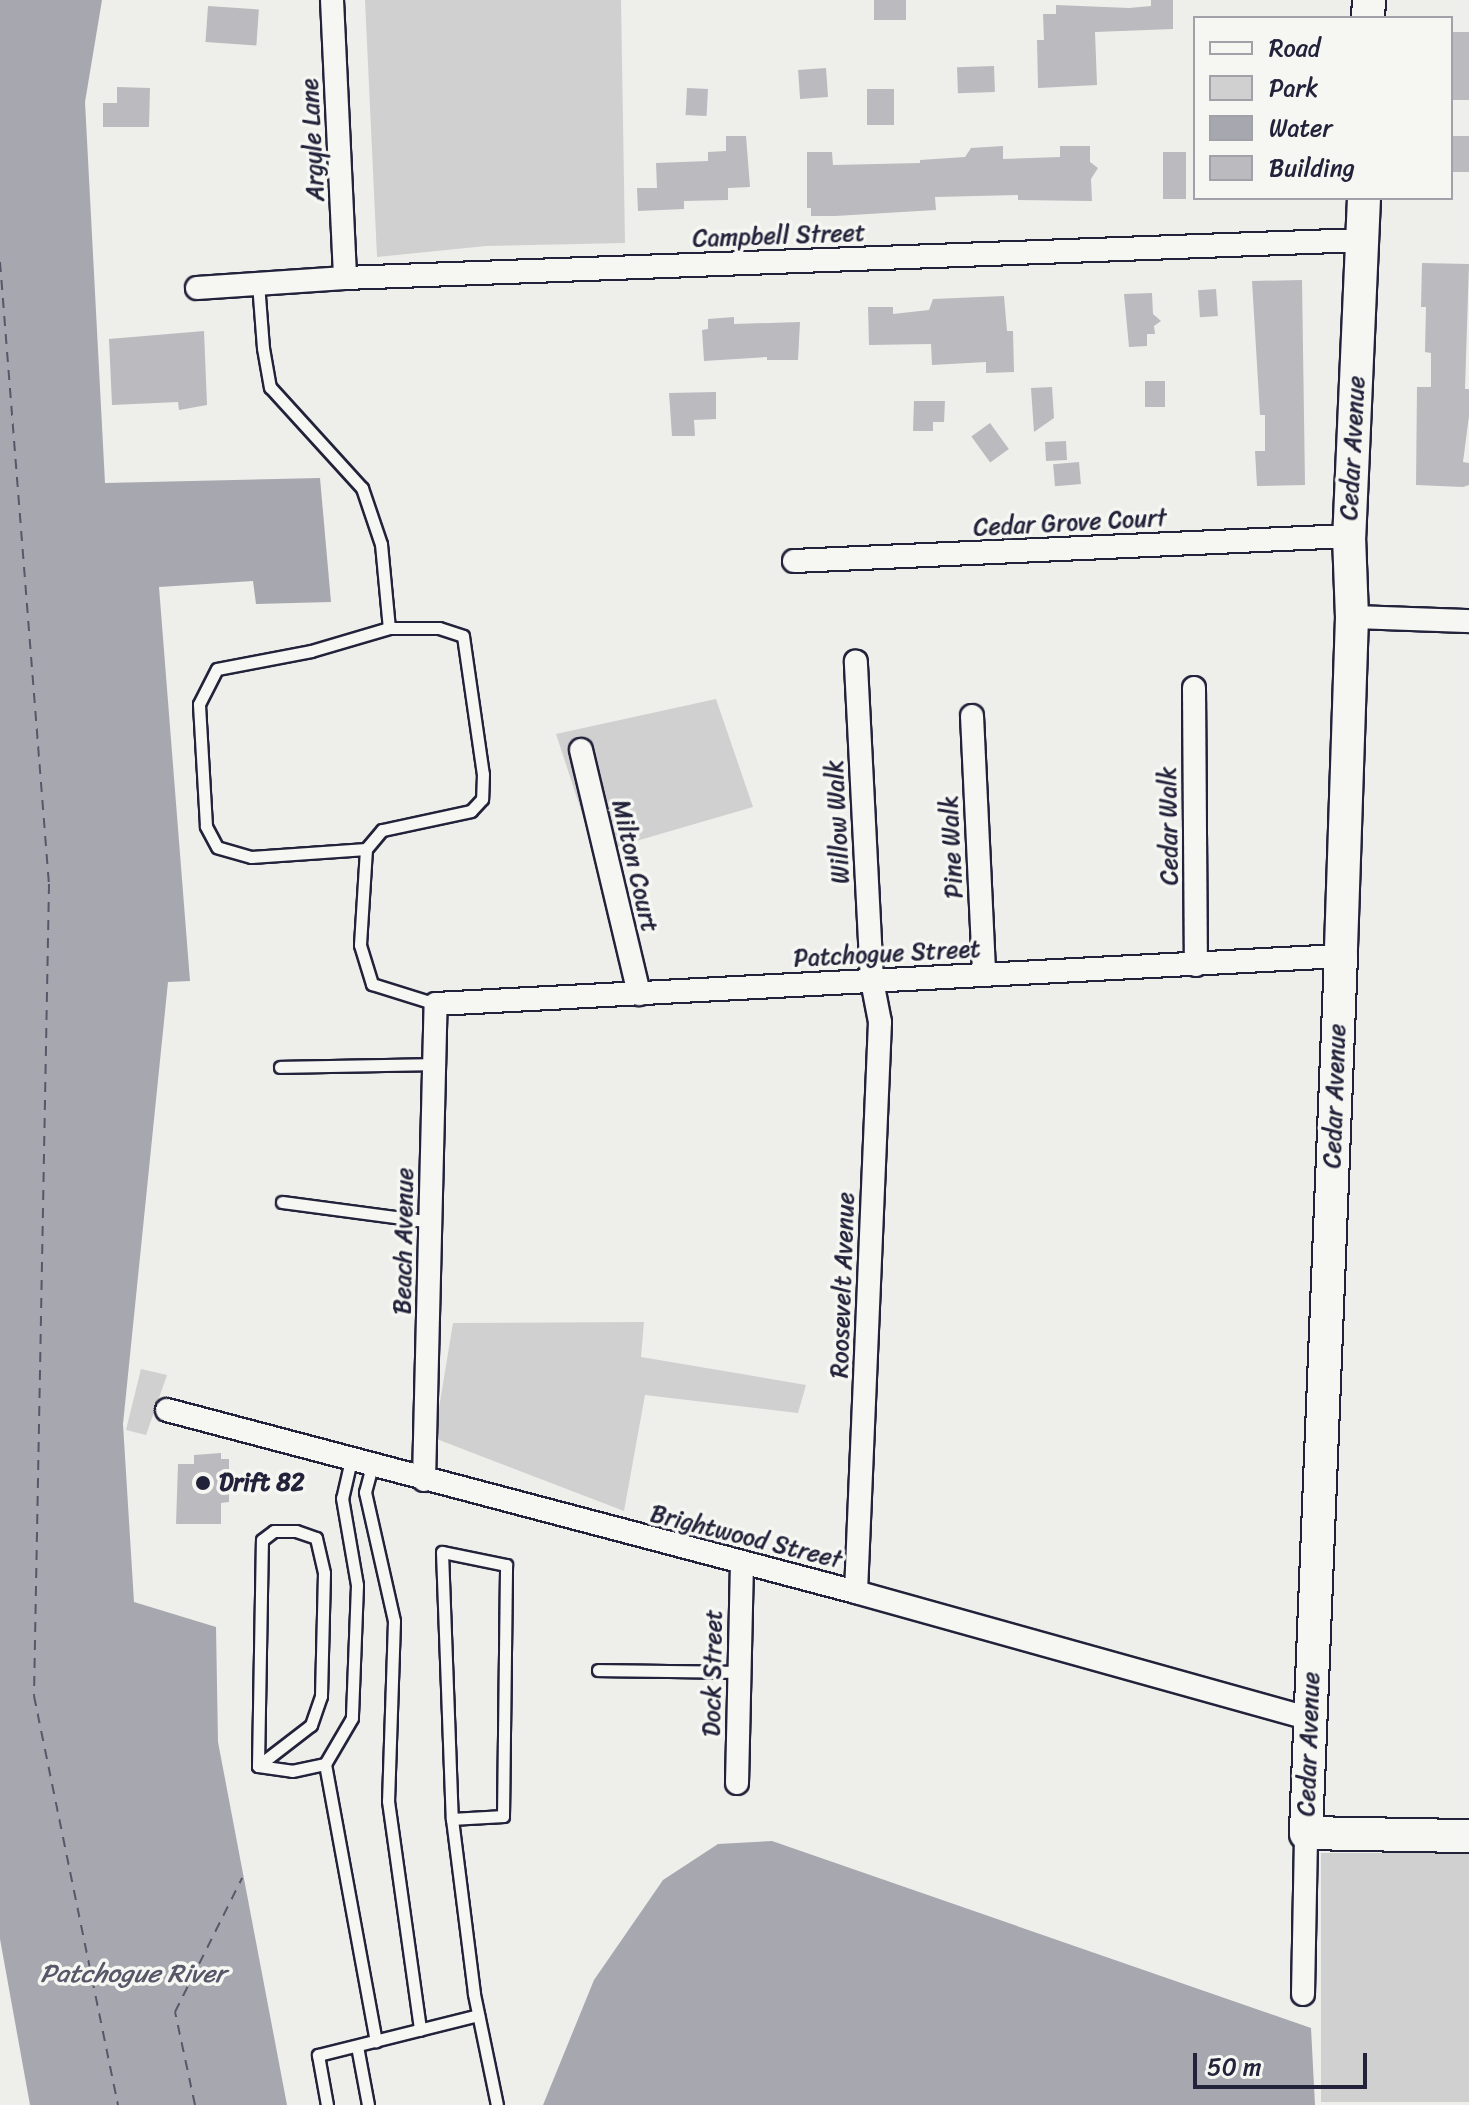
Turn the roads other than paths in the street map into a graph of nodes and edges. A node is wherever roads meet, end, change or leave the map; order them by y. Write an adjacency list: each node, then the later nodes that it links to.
1 (332, 0): 4 (street, Argyle Lane)
2 (1364, 200): 3 (street, Cedar Avenue)
3 (1362, 240): 4 (street, Campbell Street); 7 (street, Cedar Avenue)
4 (345, 278): 5 (street, Campbell Street)
5 (258, 283): 6 (street, Campbell Street); 11 (lane)
6 (197, 288)
7 (1349, 536): 8 (street, Cedar Grove Court); 9 (street, Cedar Avenue)
8 (794, 561)
9 (1352, 617): 10 (street); 17 (street, Cedar Avenue)
10 (1469, 621)
11 (389, 628): 16 (lane); 16 (lane)
12 (856, 661): 20 (street, Willow Walk)
13 (1194, 688): 18 (street, Cedar Walk)
14 (972, 716): 19 (street, Pine Walk)
15 (581, 750): 21 (street, Milton Court)
16 (366, 849): 22 (lane)
17 (1341, 956): 18 (street, Patchogue Street); 34 (street, Cedar Avenue)
18 (1196, 965): 19 (street, Patchogue Street)
19 (984, 975): 20 (street, Patchogue Street)
20 (872, 981): 21 (street, Patchogue Street); 31 (street, Roosevelt Avenue)
21 (639, 994): 22 (street, Patchogue Street)
22 (436, 1004): 23 (street, Beach Avenue)
23 (434, 1064): 24 (lane); 26 (street, Beach Avenue)
24 (280, 1067)
25 (282, 1202): 26 (lane)
26 (431, 1222): 29 (street, Beach Avenue)
27 (167, 1410): 28 (street, Brightwood Street)
28 (362, 1463): 29 (street, Brightwood Street); 35 (lane); 43 (lane)
29 (424, 1480): 30 (street, Brightwood Street)
30 (742, 1564): 31 (street, Brightwood Street); 33 (street, Dock Street)
31 (856, 1592): 34 (street, Brightwood Street)
32 (598, 1670): 33 (lane)
33 (739, 1672): 37 (street, Dock Street)
34 (1310, 1719): 39 (street, Cedar Avenue)
35 (325, 1764): 36 (lane); 44 (lane)
36 (258, 1766): 36 (lane)
37 (737, 1783)
38 (452, 1819): 38 (lane); 42 (lane)
39 (1306, 1833): 40 (street); 41 (street, Cedar Avenue)
40 (1469, 1836)
41 (1303, 1994)
42 (478, 2015): 43 (lane); 48 (lane)
43 (420, 2030): 44 (lane)
44 (376, 2041): 45 (lane)
45 (357, 2046): 46 (lane); 47 (lane)
46 (327, 2105)
47 (368, 2105)
48 (497, 2105)

